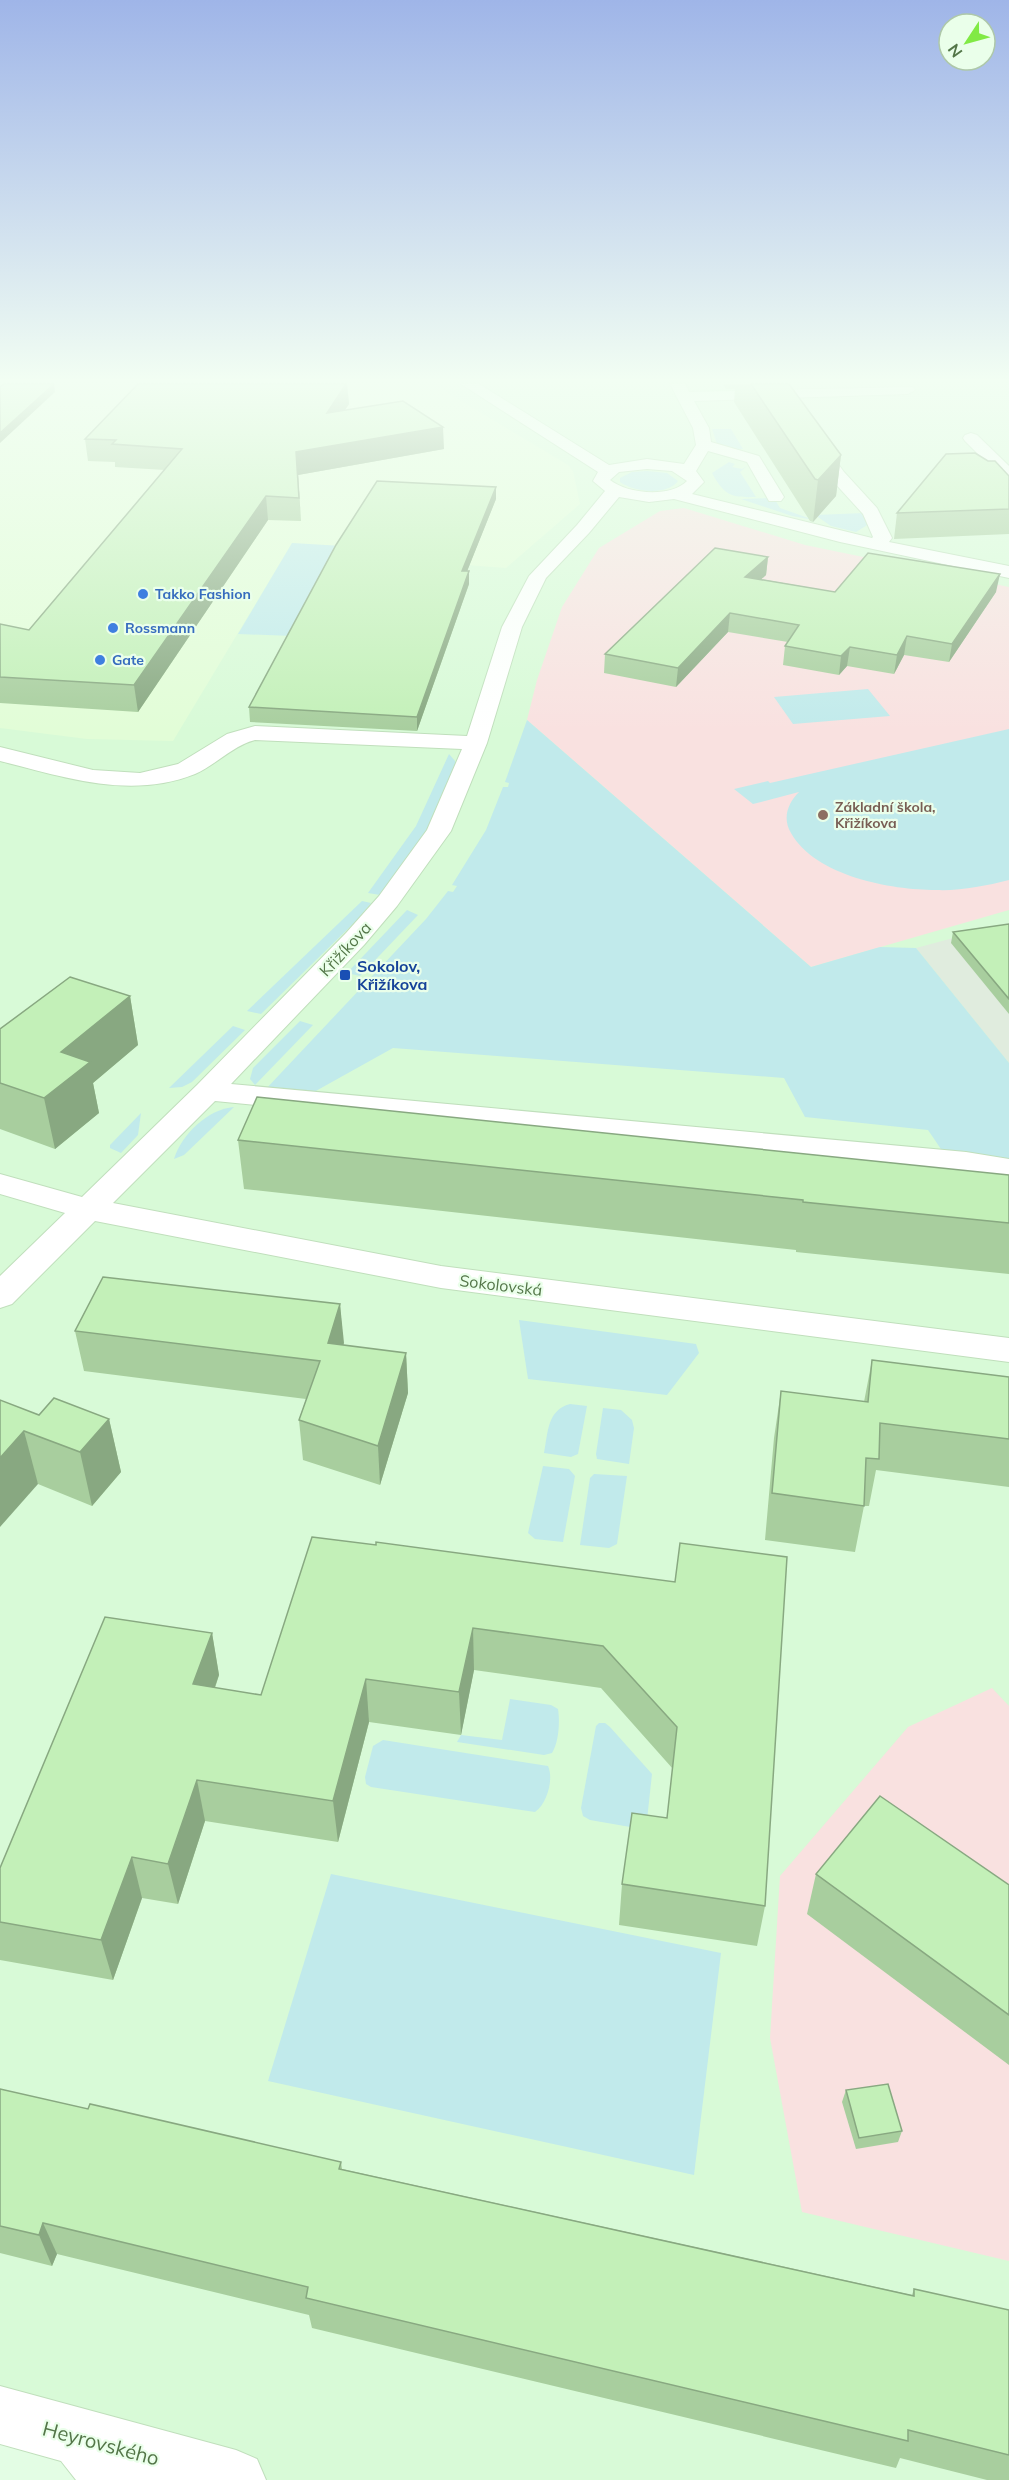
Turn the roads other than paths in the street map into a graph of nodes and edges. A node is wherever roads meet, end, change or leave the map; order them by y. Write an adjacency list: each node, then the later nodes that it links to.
1 (606, 500): 7 (street, Křižíkova)
2 (635, 500): 7 (street, Křižíkova)
3 (694, 500): 6 (street)
4 (732, 500): 6 (street)
5 (860, 500): 8 (street)
6 (778, 522): 8 (street)
7 (583, 529): 10 (street, Křižíkova)
8 (876, 544): 9 (street)
9 (1009, 572)
10 (476, 743): 11 (street); 12 (street, Křižíkova)
11 (0, 754)
12 (208, 1091): 13 (street); 15 (street, Křižíkova)
13 (1009, 1169)
14 (0, 1184): 15 (street, Sokolovská)
15 (87, 1209): 16 (street, Křižíkova); 17 (street, Sokolovská)
16 (0, 1296)
17 (1009, 1350)
18 (0, 2415): 19 (street, Heyrovského)
19 (96, 2459): 20 (street, Heyrovského)
20 (236, 2480)

